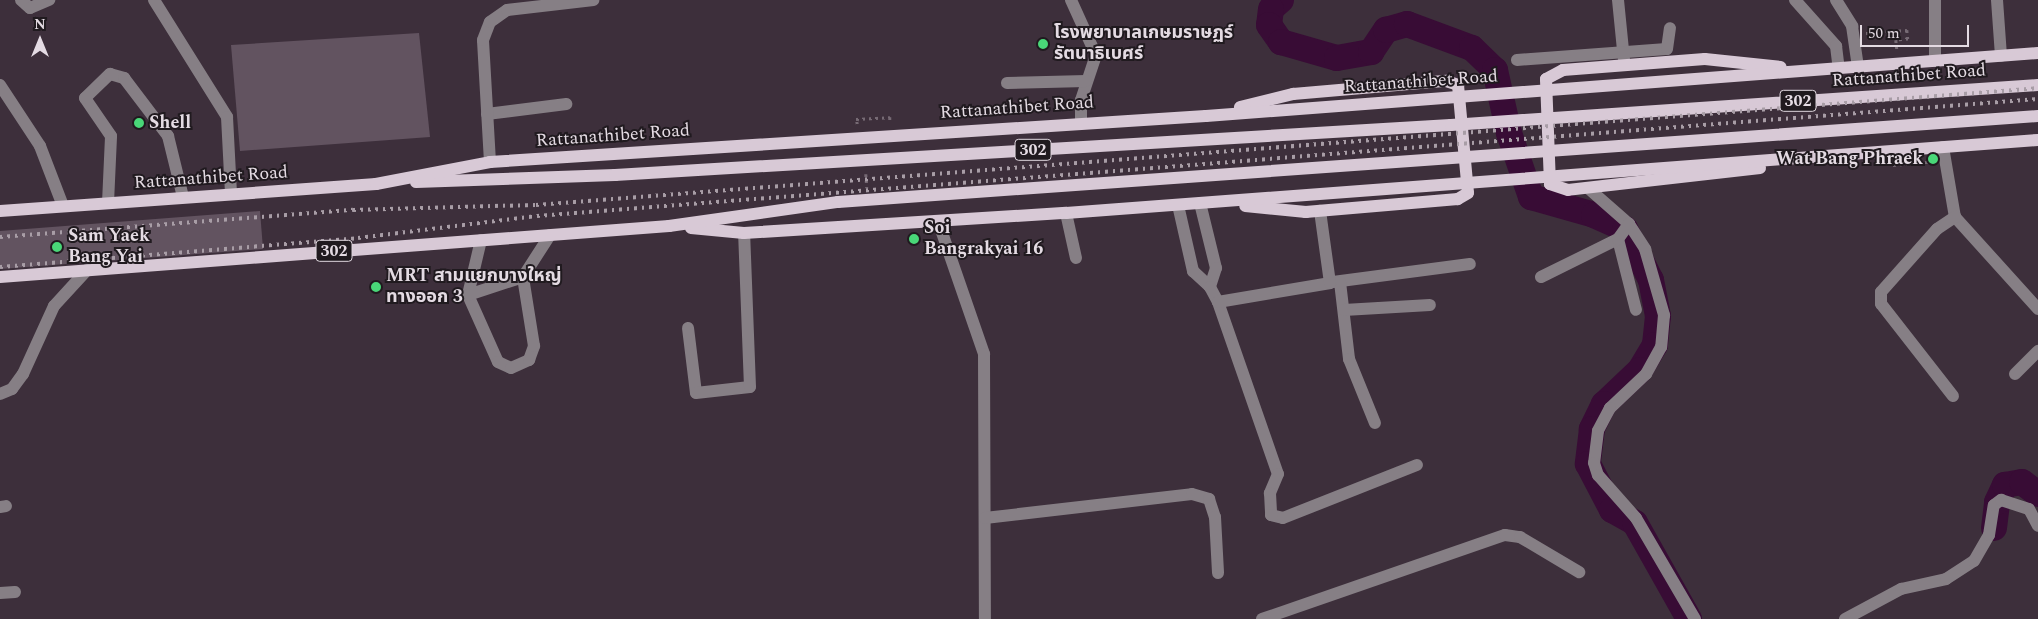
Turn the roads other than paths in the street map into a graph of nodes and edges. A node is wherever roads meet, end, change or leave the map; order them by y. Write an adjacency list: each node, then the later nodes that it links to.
1 (21, 0): 2 (street)
2 (49, 0)
3 (154, 0): 36 (street)
4 (593, 0): 26 (street)
5 (1071, 0): 21 (street)
6 (1618, 0): 12 (street)
7 (1795, 0): 19 (street)
8 (1836, 0): 18 (street)
9 (1935, 0): 16 (street)
10 (1997, 0): 14 (street)
11 (1670, 28): 12 (street)
12 (1623, 52): 15 (street); 17 (street)
13 (2038, 53): 14 (main road, Rattanathibet Road / 302)
14 (2000, 56): 16 (main road, Rattanathibet Road / 302)
15 (1517, 60)
16 (1936, 61): 18 (main road, Rattanathibet Road / 302)
17 (1624, 66): 20 (main road); 35 (main road)
18 (1858, 67): 19 (main road, Rattanathibet Road / 302)
19 (1839, 69): 20 (main road, Rattanathibet Road / 302)
20 (1812, 71): 27 (main road, Rattanathibet Road / 302)
21 (1086, 81): 22 (street); 29 (street)
22 (1007, 84)
23 (0, 85): 41 (street)
24 (2036, 85): 34 (main road, Rattanathibet Road / 302)
25 (566, 104): 26 (street)
26 (487, 114): 33 (street)
27 (1206, 116): 29 (main road, Rattanathibet Road / 302); 43 (main road)
28 (2036, 116): 47 (main road, 302)
29 (1081, 121): 33 (main road, Rattanathibet Road / 302)
30 (2038, 140): 31 (main road, 302)
31 (1943, 147): 32 (main road, 302); 45 (street)
32 (1823, 156): 35 (main road); 39 (main road, 302)
33 (490, 162): 34 (main road, Rattanathibet Road / 302)
34 (376, 184): 36 (main road, Rattanathibet Road / 302)
35 (1588, 188): 48 (street)
36 (231, 193): 37 (main road, Rattanathibet Road / 302)
37 (183, 197): 38 (main road, Rattanathibet Road / 302); 38 (street)
38 (108, 203): 41 (main road, Rattanathibet Road / 302)
39 (1206, 203): 40 (main road, 302); 43 (main road); 59 (street)
40 (1178, 205): 44 (main road, 302); 59 (street)
41 (63, 206): 42 (main road, Rattanathibet Road / 302)
42 (0, 211)
43 (1320, 211): 58 (street)
44 (1066, 213): 46 (main road, 302); 52 (street)
45 (1955, 217): 63 (street); 70 (street)
46 (938, 220): 49 (main road, 302); 73 (street)
47 (668, 226): 49 (main road, 302); 50 (main road, 302)
48 (1623, 232): 56 (street); 65 (street); 81 (street)
49 (744, 233): 66 (street)
50 (550, 235): 51 (main road, 302); 55 (street)
51 (481, 240): 54 (main road, 302); 60 (street)
52 (1076, 258)
53 (1470, 264): 58 (street)
54 (87, 270): 57 (main road, 302); 69 (street)
55 (523, 277): 60 (street); 60 (street)
56 (1541, 277)
57 (2, 279)
58 (1335, 282): 61 (street); 64 (street)
59 (1210, 287): 61 (street)
60 (468, 295)
61 (1218, 302): 72 (street)
62 (1430, 305): 64 (street)
63 (2038, 309)
64 (1344, 310): 71 (street)
65 (1636, 310)
66 (688, 328)
67 (2038, 351): 68 (street)
68 (2015, 374)
69 (0, 394)
70 (1953, 396)
71 (1375, 422)
72 (1417, 465)
73 (985, 518): 76 (street); 79 (street)
74 (2038, 526): 82 (street)
75 (1579, 572): 80 (street)
76 (1218, 573)
77 (15, 592): 78 (street)
78 (0, 593)
79 (985, 619)
80 (1262, 619)
81 (1695, 619)
82 (1845, 619)

